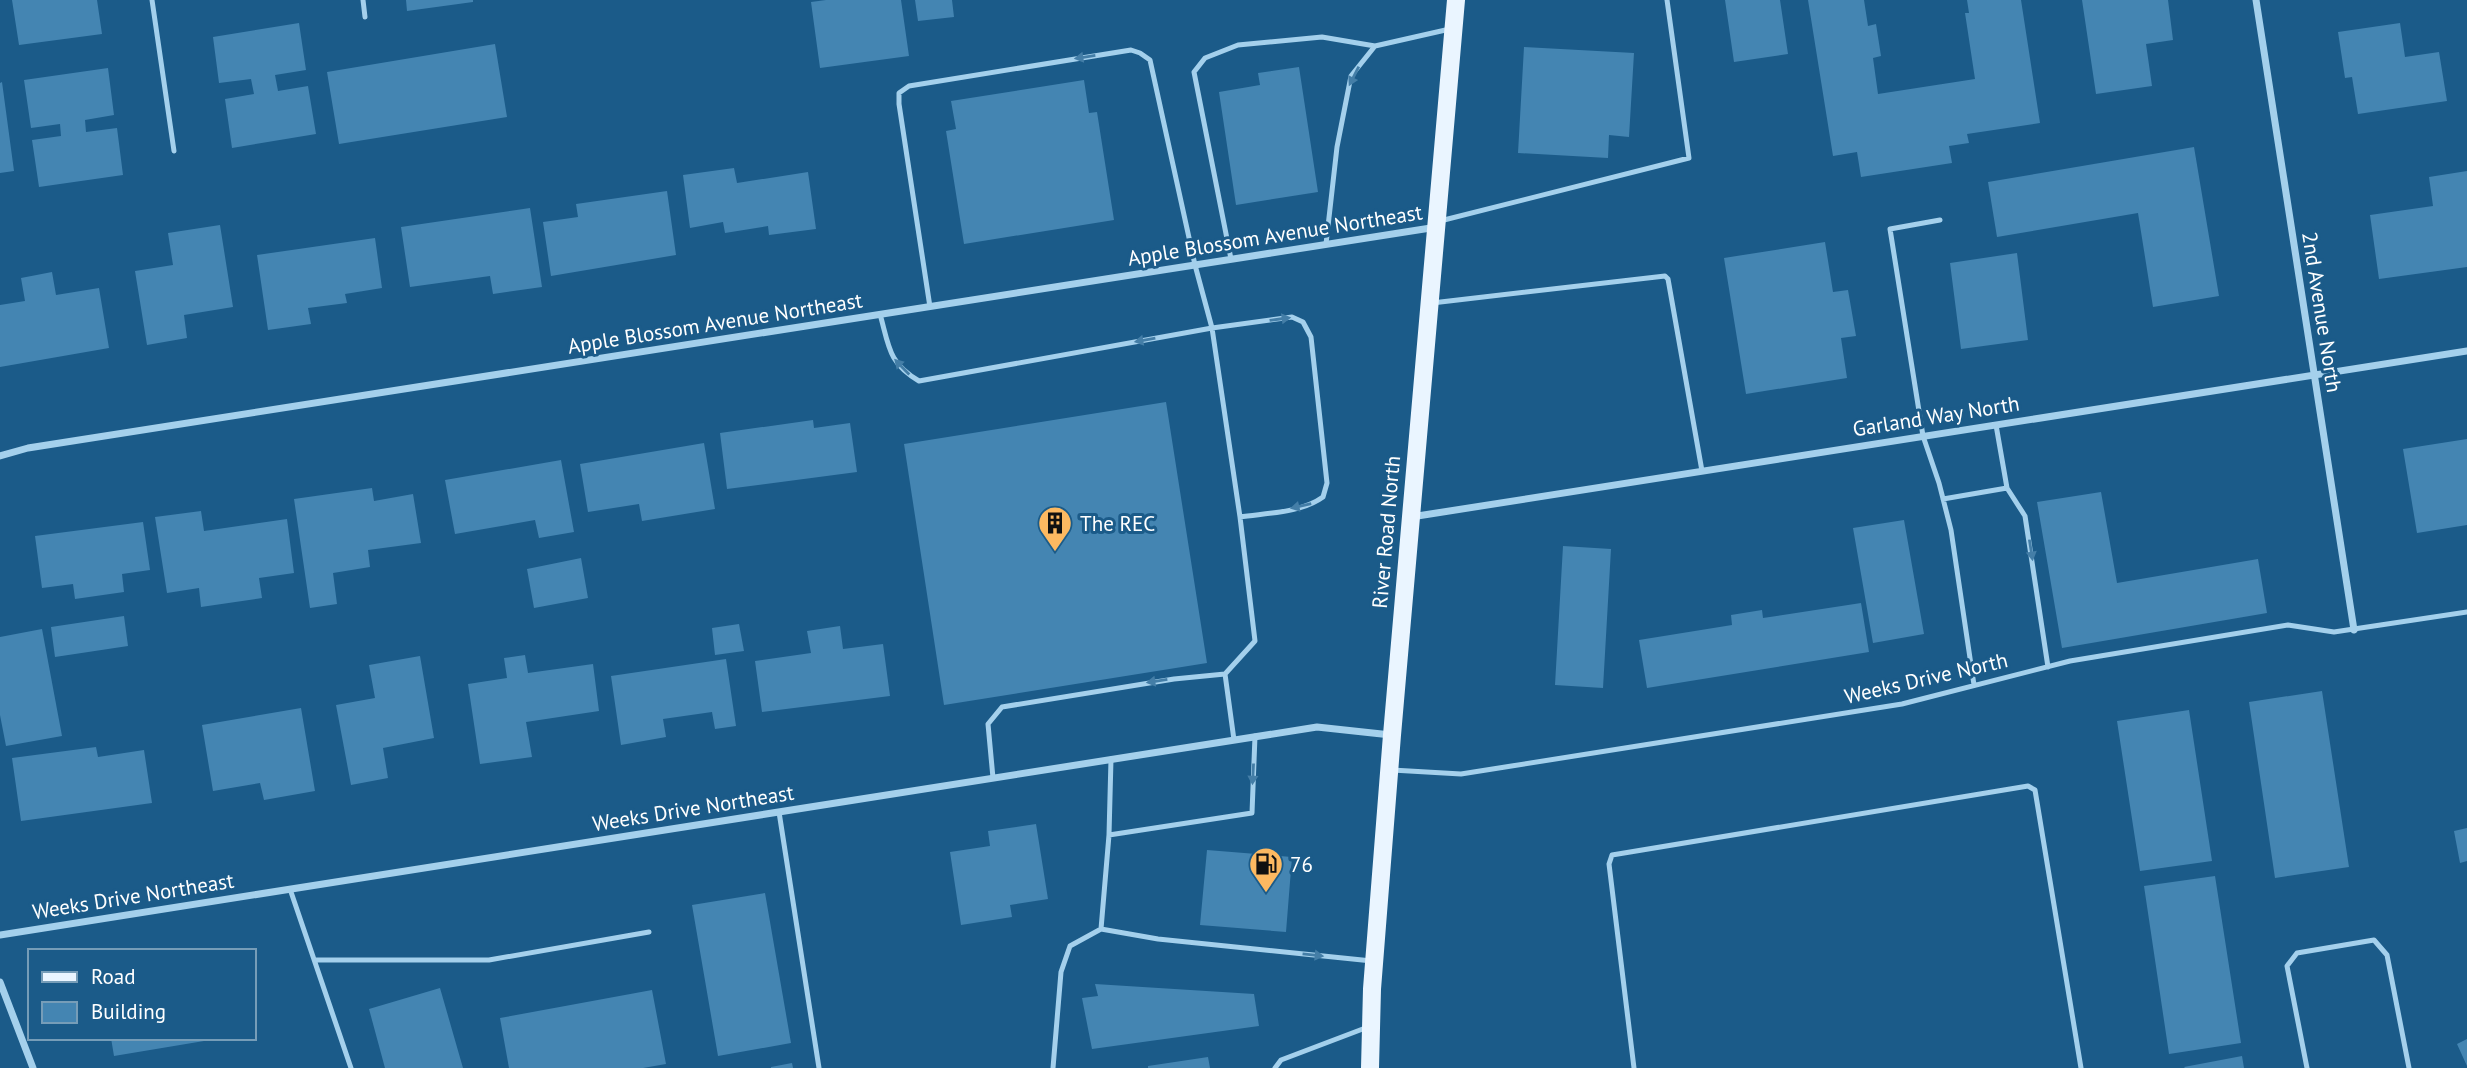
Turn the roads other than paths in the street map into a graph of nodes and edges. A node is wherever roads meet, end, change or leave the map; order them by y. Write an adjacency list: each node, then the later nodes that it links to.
1 (152, 0): 9 (lane)
2 (363, 0): 6 (lane)
3 (1456, 0): 7 (main road, River Road North)
4 (1667, 0): 11 (lane)
5 (2256, 0): 20 (street, 2nd Avenue North)
6 (365, 17)
7 (1453, 29): 8 (lane); 11 (main road, River Road North)
8 (1375, 46): 12 (lane, one-way to 12); 13 (lane)
9 (174, 151)
10 (1940, 220): 22 (lane)
11 (1437, 224): 12 (street, Apple Blossom Avenue Northeast); 15 (main road, River Road North)
12 (1326, 244): 13 (street, Apple Blossom Avenue Northeast)
13 (1231, 260): 14 (street, Apple Blossom Avenue Northeast)
14 (1195, 265): 16 (street, Apple Blossom Avenue Northeast); 16 (lane, one-way to 16); 18 (lane)
15 (1430, 303): 24 (lane); 28 (main road, River Road North)
16 (930, 307): 17 (street, Apple Blossom Avenue Northeast)
17 (880, 314): 18 (lane, one-way to 17); 23 (street, Apple Blossom Avenue Northeast)
18 (1212, 328): 27 (lane); 27 (lane, one-way to 27)
19 (2467, 351): 20 (street, Garland Way North)
20 (2314, 375): 21 (street, Garland Way North); 30 (street, 2nd Avenue North)
21 (1996, 425): 22 (street, Garland Way North); 25 (lane)
22 (1923, 436): 24 (street, Garland Way North); 26 (lane)
23 (0, 456)
24 (1702, 471): 28 (street, Garland Way North)
25 (2007, 488): 26 (lane); 31 (lane, one-way to 31)
26 (1943, 499): 33 (lane)
27 (1240, 517): 32 (lane)
28 (1410, 517): 34 (main road, River Road North)
29 (2467, 612): 30 (lane, Weeks Drive North)
30 (2354, 630): 31 (lane, Weeks Drive North)
31 (2048, 667): 33 (lane, Weeks Drive North)
32 (1225, 674): 36 (lane); 39 (lane, one-way to 39)
33 (1974, 684): 38 (lane, Weeks Drive North)
34 (1392, 735): 35 (street, Weeks Drive Northeast); 38 (main road, River Road North)
35 (1255, 736): 36 (street, Weeks Drive Northeast); 41 (lane, one-way to 41)
36 (1234, 740): 37 (street, Weeks Drive Northeast)
37 (1111, 759): 39 (street, Weeks Drive Northeast); 41 (lane)
38 (1389, 770): 47 (main road, River Road North)
39 (993, 778): 40 (street, Weeks Drive Northeast)
40 (779, 812): 42 (street, Weeks Drive Northeast); 52 (lane)
41 (1109, 835): 43 (lane)
42 (290, 889): 45 (street, Weeks Drive Northeast); 46 (lane)
43 (1101, 929): 47 (lane, one-way to 47); 53 (lane)
44 (649, 932): 46 (lane)
45 (0, 935)
46 (315, 960): 51 (lane)
47 (1374, 961): 49 (main road, River Road North)
48 (0, 982): 50 (street)
49 (1371, 1025): 54 (lane); 55 (main road, River Road North)
50 (33, 1068)
51 (351, 1068)
52 (819, 1068)
53 (1053, 1068)
54 (1275, 1068)
55 (1370, 1068)
56 (1634, 1068): 57 (lane)
57 (2081, 1068)
58 (2307, 1068): 59 (lane)
59 (2409, 1068)

